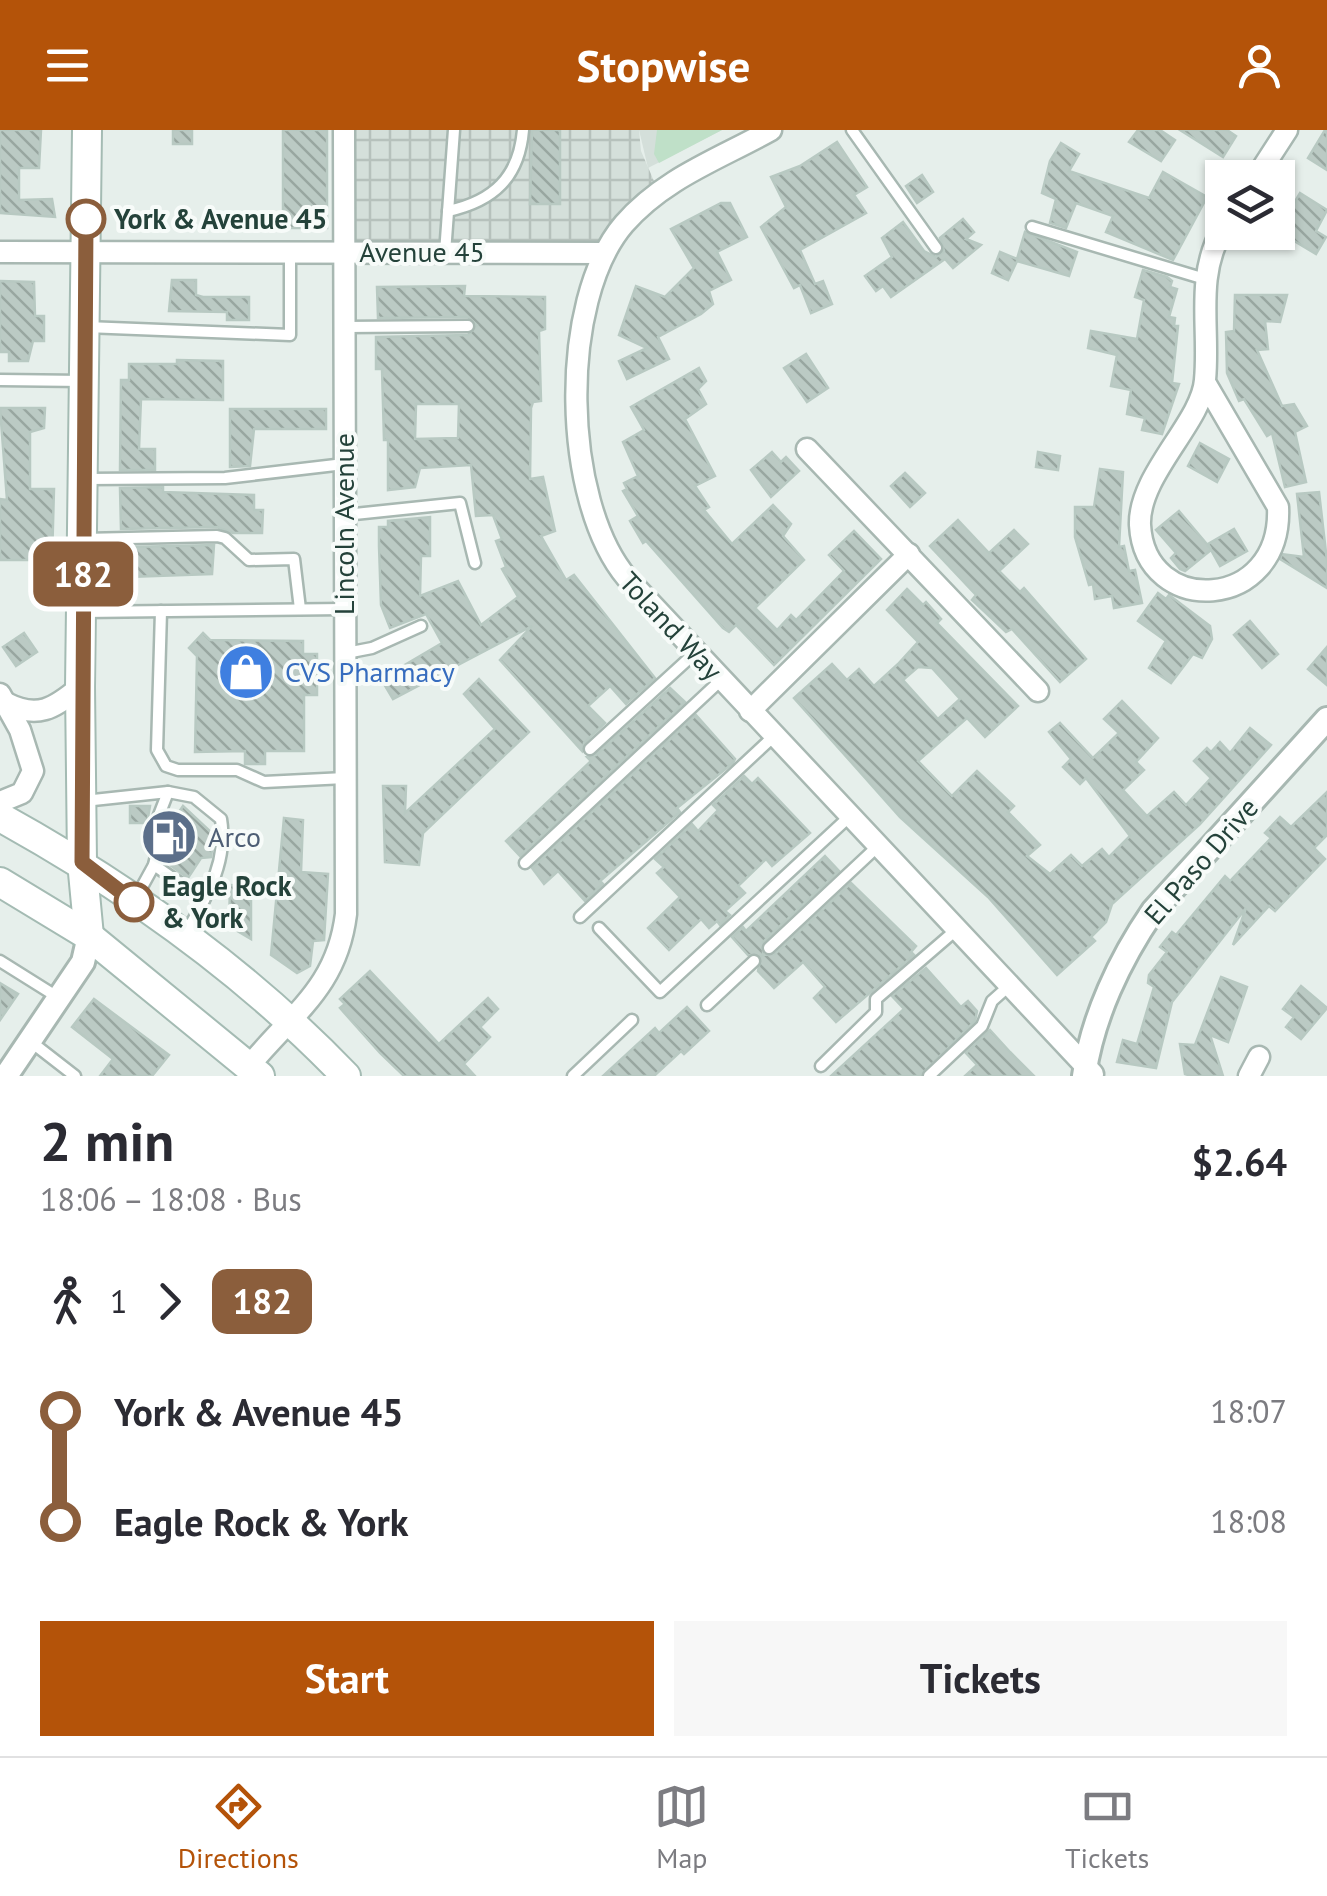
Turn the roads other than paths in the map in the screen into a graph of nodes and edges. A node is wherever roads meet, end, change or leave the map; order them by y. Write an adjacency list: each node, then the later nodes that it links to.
1 (87, 130): 14 (main road)
2 (344, 130): 16 (street, Lincoln Avenue)
3 (454, 130): 9 (lane)
4 (523, 130): 9 (lane)
5 (772, 130): 18 (street, Toland Way)
6 (852, 130): 11 (lane)
7 (1287, 130): 8 (street)
8 (1268, 160)
9 (448, 210): 17 (lane)
10 (1032, 226): 19 (lane)
11 (936, 248)
12 (1215, 250): 19 (street)
13 (0, 252): 14 (street, Avenue 45)
14 (86, 252): 15 (street, Avenue 45); 21 (main road)
15 (290, 252): 16 (street, Avenue 45); 21 (lane)
16 (344, 252): 17 (street, Avenue 45); 22 (street, Lincoln Avenue)
17 (446, 252): 18 (street, Avenue 45)
18 (604, 253): 38 (street, Toland Way)
19 (1205, 280): 25 (street)
20 (468, 326): 22 (lane)
21 (85, 327): 24 (main road)
22 (344, 327): 27 (street, Lincoln Avenue)
23 (0, 380): 24 (lane)
24 (85, 381): 28 (main road)
25 (1206, 384): 25 (street)
26 (807, 449): 31 (street)
27 (344, 464): 28 (lane); 29 (street, Lincoln Avenue)
28 (84, 479): 30 (main road)
29 (344, 515): 32 (lane); 34 (street, Lincoln Avenue)
30 (83, 538): 33 (lane); 35 (main road)
31 (910, 554): 42 (street); 44 (street)
32 (474, 563)
33 (300, 609): 34 (lane); 36 (lane)
34 (345, 609): 39 (street, Lincoln Avenue)
35 (82, 612): 36 (lane); 41 (main road)
36 (161, 612): 48 (lane)
37 (421, 626): 39 (lane)
38 (696, 652): 40 (street, Toland Way); 47 (lane)
39 (345, 653): 48 (street, Lincoln Avenue)
40 (721, 680): 44 (street, Toland Way); 56 (lane)
41 (80, 688): 43 (street); 51 (main road)
42 (1038, 691)
43 (3, 698): 50 (street)
44 (750, 711): 46 (street, Toland Way)
45 (1327, 720): 78 (street, El Paso Drive)
46 (774, 736): 52 (street, Toland Way); 61 (lane)
47 (590, 749)
48 (346, 778): 72 (street, Lincoln Avenue)
49 (168, 792): 51 (lane); 57 (lane); 59 (lane)
50 (0, 802)
51 (81, 802): 55 (main road)
52 (850, 816): 54 (street, Toland Way); 62 (lane)
53 (0, 818): 55 (main road)
54 (878, 846): 63 (street, Toland Way); 66 (lane)
55 (82, 862): 60 (main road); 64 (main road)
56 (526, 863)
57 (154, 865): 59 (lane); 60 (lane)
58 (0, 882): 64 (main road)
59 (204, 900): 65 (lane)
60 (134, 902): 65 (main road)
61 (580, 916)
62 (599, 928)
63 (957, 929): 69 (street, Toland Way); 76 (lane)
64 (89, 936): 70 (street); 77 (main road)
65 (183, 938): 72 (main road)
66 (768, 948)
67 (0, 961): 70 (lane)
68 (754, 961): 71 (lane)
69 (1010, 985): 78 (street, Toland Way); 83 (lane)
70 (60, 998): 74 (street)
71 (707, 1005)
72 (290, 1017): 77 (street, Lincoln Avenue); 82 (main road)
73 (632, 1020): 79 (lane)
74 (30, 1041): 80 (street); 81 (lane)
75 (1260, 1056): 84 (street)
76 (821, 1066)
77 (255, 1070)
78 (1088, 1072)
79 (575, 1075)
80 (6, 1076)
81 (75, 1076)
82 (346, 1076)
83 (929, 1076)
84 (1249, 1076)

